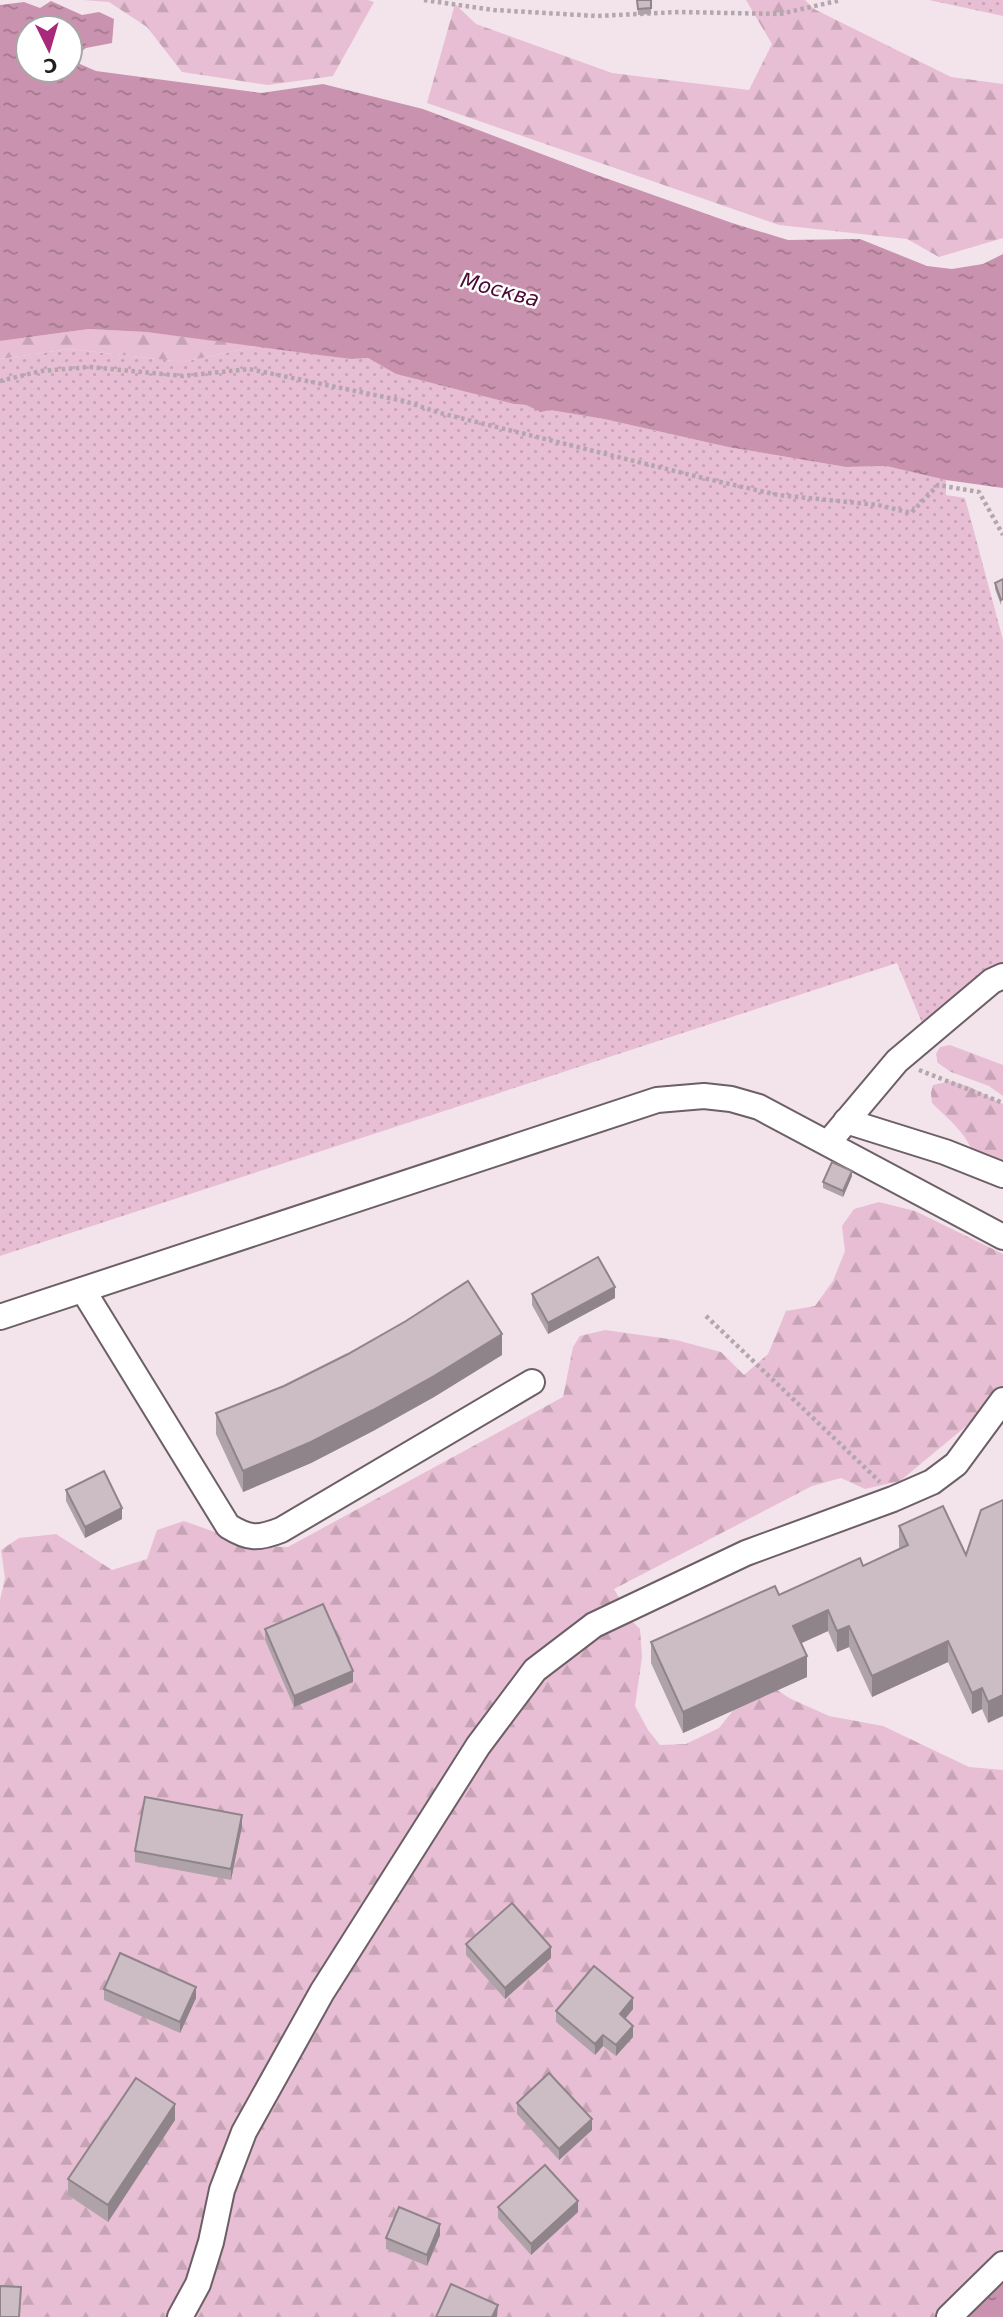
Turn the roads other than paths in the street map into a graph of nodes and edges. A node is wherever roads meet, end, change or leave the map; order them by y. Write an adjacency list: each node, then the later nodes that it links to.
1 (1003, 976): 2 (street)
2 (846, 1121): 3 (street); 4 (street)
3 (828, 1143): 5 (street); 6 (street)
4 (1003, 1175)
5 (1003, 1237)
6 (83, 1290): 7 (street); 8 (street)
7 (0, 1317)
8 (532, 1382)
9 (1003, 1400): 11 (street)
10 (1003, 2264): 12 (street)
11 (180, 2317)
12 (949, 2317)

